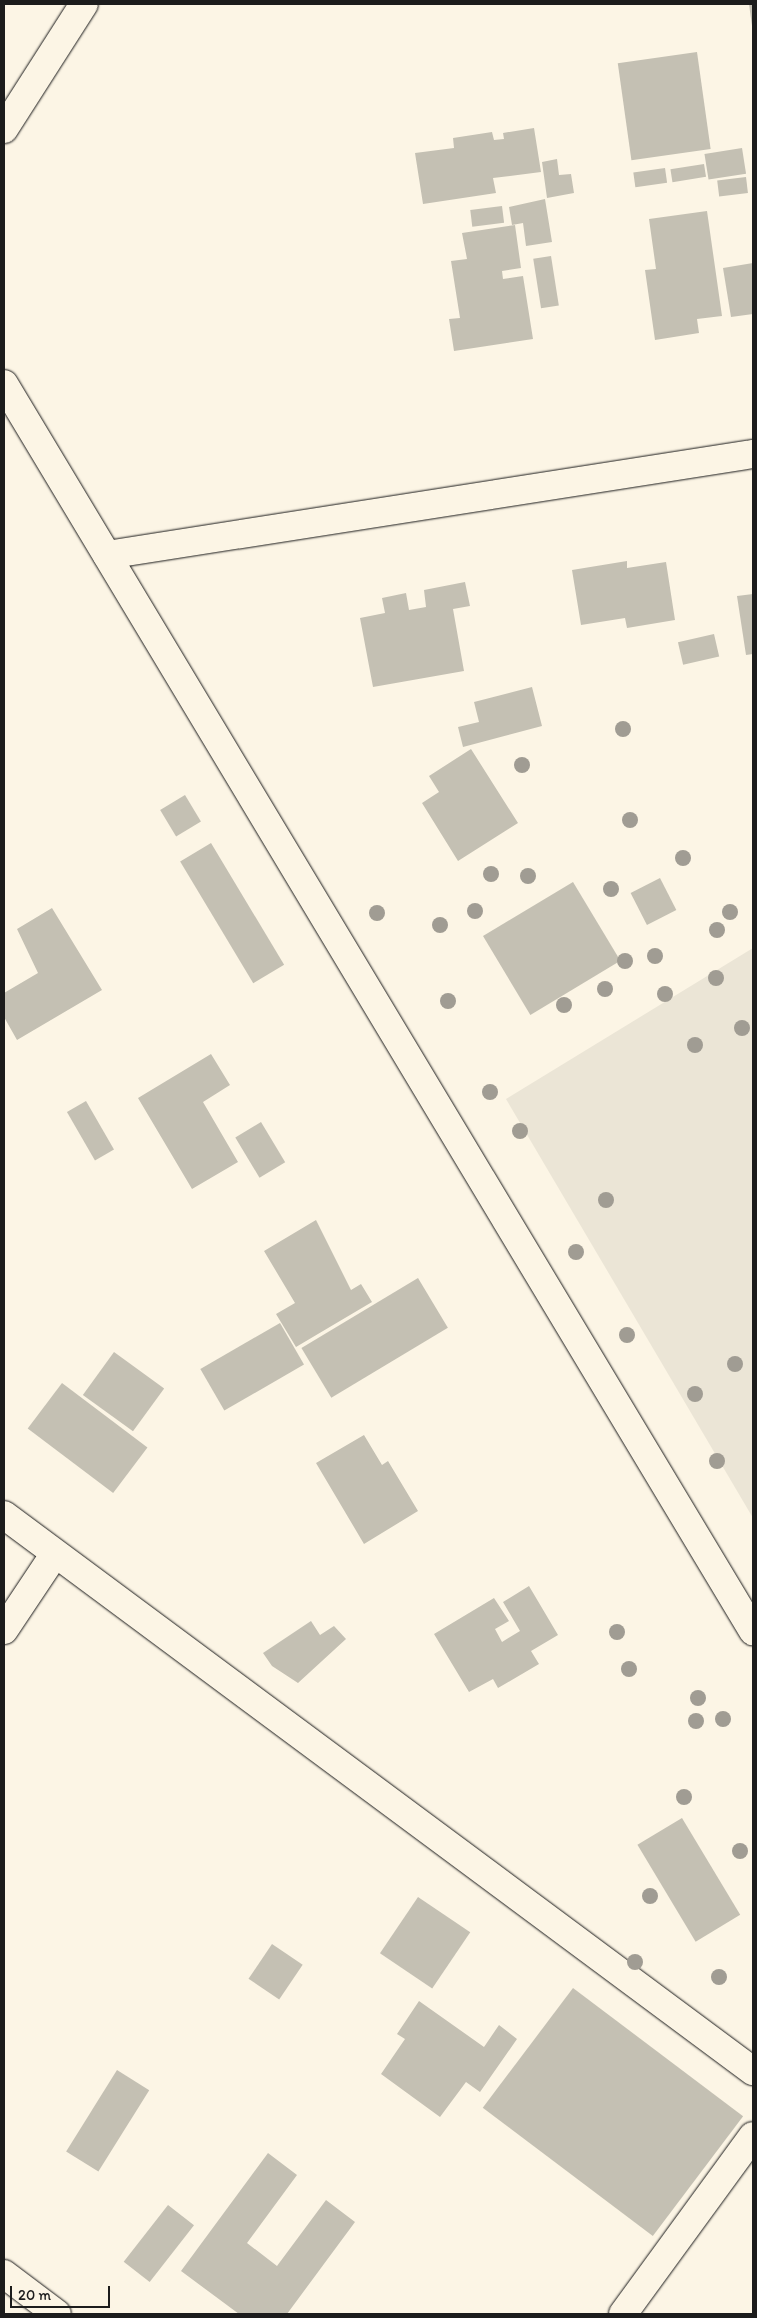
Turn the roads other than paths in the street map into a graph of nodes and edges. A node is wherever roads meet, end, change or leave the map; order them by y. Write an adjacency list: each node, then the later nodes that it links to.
1 (84, 4): 2 (street)
2 (4, 129)
3 (4, 384): 5 (street)
4 (753, 454): 5 (street)
5 (107, 555): 9 (street)
6 (4, 1515): 7 (street)
7 (54, 1555): 8 (street); 10 (street)
8 (4, 1630)
9 (753, 1631)
10 (753, 2071)
11 (753, 2136): 14 (street)
12 (4, 2274): 13 (street)
13 (57, 2314)
14 (623, 2314)

